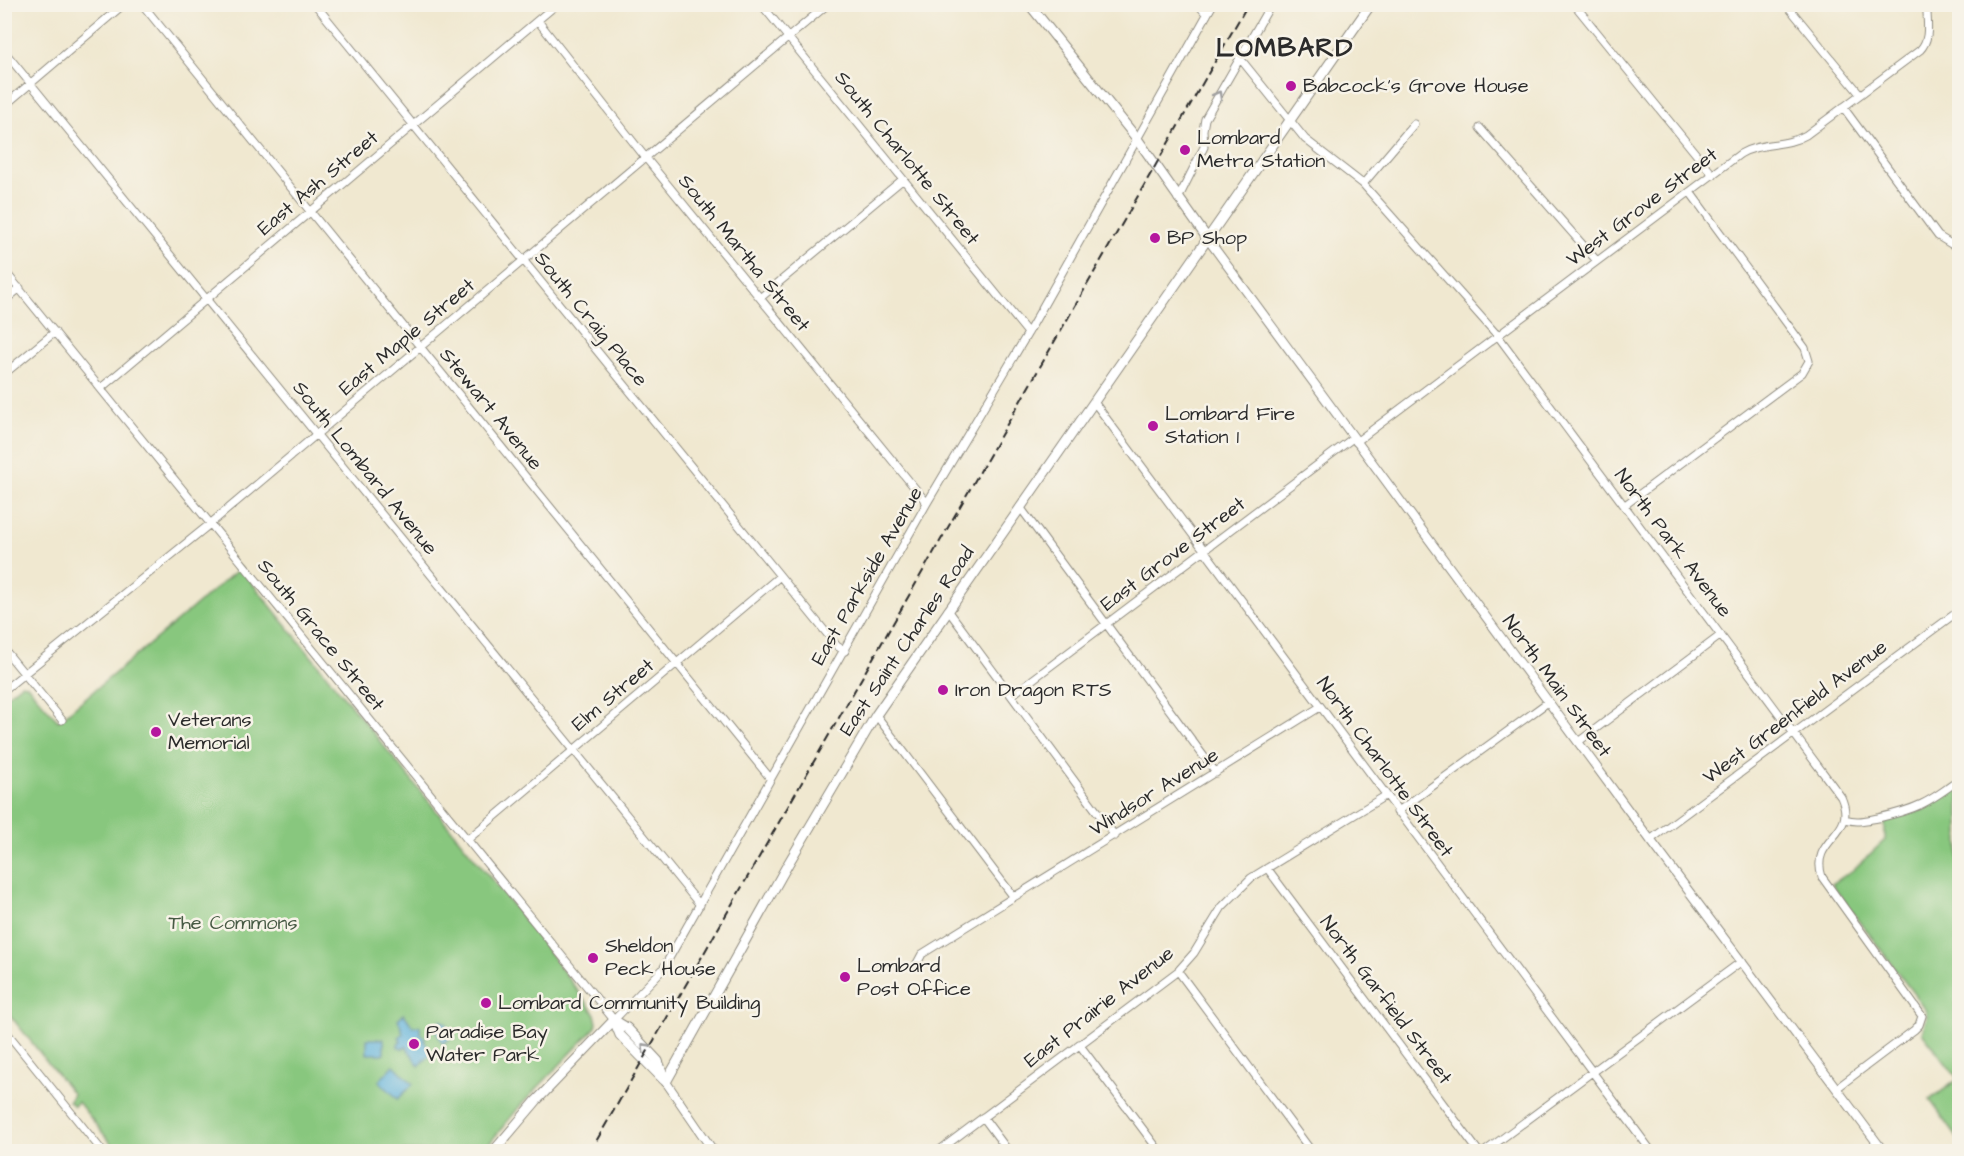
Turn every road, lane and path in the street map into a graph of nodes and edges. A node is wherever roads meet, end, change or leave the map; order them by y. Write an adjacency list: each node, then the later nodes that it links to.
1 (124, 4): 20 (street)
2 (142, 4): 35 (street, Stewart Avenue)
3 (315, 4): 26 (street, South Craig Place)
4 (557, 4): 16 (street, East Ash Street)
5 (761, 4): 17 (street, South Charlotte Street)
6 (828, 4): 17 (street, East Maple Street)
7 (1029, 4): 28 (main road)
8 (1198, 4): 15 (street)
9 (1213, 4): 15 (street, East Parkside Avenue)
10 (1271, 4): 19 (street)
11 (1371, 4): 24 (main road, East Saint Charles Road)
12 (1574, 4): 30 (street)
13 (1786, 4): 21 (street)
14 (1927, 4): 21 (street, West Grove Street)
15 (1207, 15): 28 (street, East Parkside Avenue)
16 (538, 21): 26 (street, East Ash Street); 29 (street, South Martha Street)
17 (788, 38): 29 (street, East Maple Street); 31 (street, South Charlotte Street)
18 (4, 51): 20 (street, South Lombard Avenue)
19 (1239, 57): 24 (street, North Park Avenue); 34 (street, one-way to 19)
20 (31, 83): 22 (street); 42 (street, South Lombard Avenue)
21 (1860, 93): 23 (street, West Grove Street)
22 (4, 106)
23 (1843, 107): 30 (street, West Grove Street); 37 (street)
24 (1291, 120): 32 (street, North Park Avenue); 36 (main road, East Saint Charles Road)
25 (1414, 124): 32 (street)
26 (413, 125): 35 (street, East Ash Street); 38 (street, South Craig Place)
27 (1480, 128): 39 (street)
28 (1138, 140): 34 (main road); 46 (street, East Parkside Avenue)
29 (645, 157): 38 (street, East Maple Street); 43 (street, South Martha Street)
30 (1713, 174): 33 (street, West Grove Street)
31 (902, 180): 43 (street); 46 (street, South Charlotte Street)
32 (1363, 184): 47 (street, North Park Avenue)
33 (1690, 192): 39 (street, West Grove Street); 55 (street)
34 (1178, 199): 36 (main road)
35 (310, 212): 42 (street, East Ash Street); 48 (street, Stewart Avenue)
36 (1207, 238): 51 (main road, East Saint Charles Road); 53 (street, North Main Street)
37 (1959, 243)
38 (523, 261): 48 (street, East Maple Street); 59 (street, South Craig Place)
39 (1597, 261): 47 (street, West Grove Street)
40 (4, 270): 41 (street, South Grace Street)
41 (20, 288): 44 (street); 45 (street, South Grace Street)
42 (206, 298): 50 (street, East Ash Street); 52 (street, South Lombard Avenue)
43 (760, 298): 54 (street, South Martha Street)
44 (4, 301)
45 (55, 332): 49 (street); 50 (street, South Grace Street)
46 (1028, 333): 54 (street, East Parkside Avenue)
47 (1498, 336): 53 (street, West Grove Street); 55 (street, North Park Avenue)
48 (419, 348): 52 (street, East Maple Street); 66 (street, Stewart Avenue)
49 (4, 374)
50 (101, 388): 57 (street, South Grace Street)
51 (1094, 402): 56 (main road, East Saint Charles Road); 58 (street, North Charlotte Street)
52 (316, 435): 57 (street, East Maple Street); 76 (street, South Lombard Avenue)
53 (1354, 440): 58 (street, East Grove Street); 70 (street, North Main Street)
54 (927, 503): 65 (street, East Parkside Avenue)
55 (1625, 505): 63 (street, North Park Avenue)
56 (1020, 507): 60 (main road, East Saint Charles Road); 62 (street)
57 (210, 524): 67 (street, East Maple Street); 84 (street, South Grace Street)
58 (1204, 550): 62 (street, East Grove Street); 71 (street, North Charlotte Street)
59 (780, 576): 65 (street, South Craig Place); 66 (street, Elm Street)
60 (948, 610): 69 (street); 72 (main road, East Saint Charles Road)
61 (1959, 610): 74 (street, West Greenfield Avenue)
62 (1107, 624): 69 (street, East Grove Street); 77 (street)
63 (1721, 635): 74 (street, North Park Avenue); 75 (street)
64 (4, 649): 67 (street)
65 (845, 651): 78 (street, East Parkside Avenue)
66 (677, 663): 76 (street, Elm Street); 78 (street, Stewart Avenue)
67 (25, 674): 68 (street, East Maple Street); 73 (street)
68 (4, 690)
69 (1012, 695): 83 (street)
70 (1548, 702): 75 (street, North Main Street); 81 (street)
71 (1320, 707): 77 (street, Windsor Avenue); 80 (street, North Charlotte Street)
72 (876, 715): 87 (street); 96 (main road, East Saint Charles Road)
73 (62, 720)
74 (1795, 733): 82 (street, North Park Avenue); 85 (street, West Greenfield Avenue)
75 (1578, 742): 85 (street, North Main Street)
76 (573, 750): 84 (street, Elm Street); 88 (street, South Lombard Avenue)
77 (1216, 773): 83 (street, Windsor Avenue)
78 (770, 778): 88 (street, East Parkside Avenue)
79 (1959, 779): 82 (street)
80 (1385, 796): 81 (street, North Charlotte Street); 86 (street, East Prairie Avenue)
81 (1397, 812): 95 (street, North Charlotte Street)
82 (1845, 819): 97 (street)
83 (1115, 836): 87 (street, Windsor Avenue)
84 (467, 840): 92 (street, South Grace Street)
85 (1650, 840): 89 (street, North Main Street)
86 (1267, 868): 91 (street, East Prairie Avenue); 106 (street, North Garfield Street)
87 (1013, 896): 90 (street, Windsor Avenue)
88 (700, 905): 92 (street, East Parkside Avenue)
89 (1742, 961): 95 (street); 97 (street, North Main Street)
90 (915, 967)
91 (1178, 971): 94 (street, East Prairie Avenue); 105 (street)
92 (614, 1020): 96 (main road); 100 (main road)
93 (4, 1029): 99 (street)
94 (1079, 1044): 98 (street, East Prairie Avenue); 104 (street)
95 (1591, 1072): 107 (street); 108 (street, North Charlotte Street)
96 (666, 1082): 101 (street)
97 (1837, 1088): 109 (street, North Main Street)
98 (983, 1117): 102 (street, East Prairie Avenue); 103 (street)
99 (103, 1152)
100 (493, 1152)
101 (714, 1152)
102 (937, 1152)
103 (1009, 1152)
104 (1160, 1152)
105 (1312, 1152)
106 (1479, 1152)
107 (1484, 1152)
108 (1652, 1152)
109 (1884, 1152)

